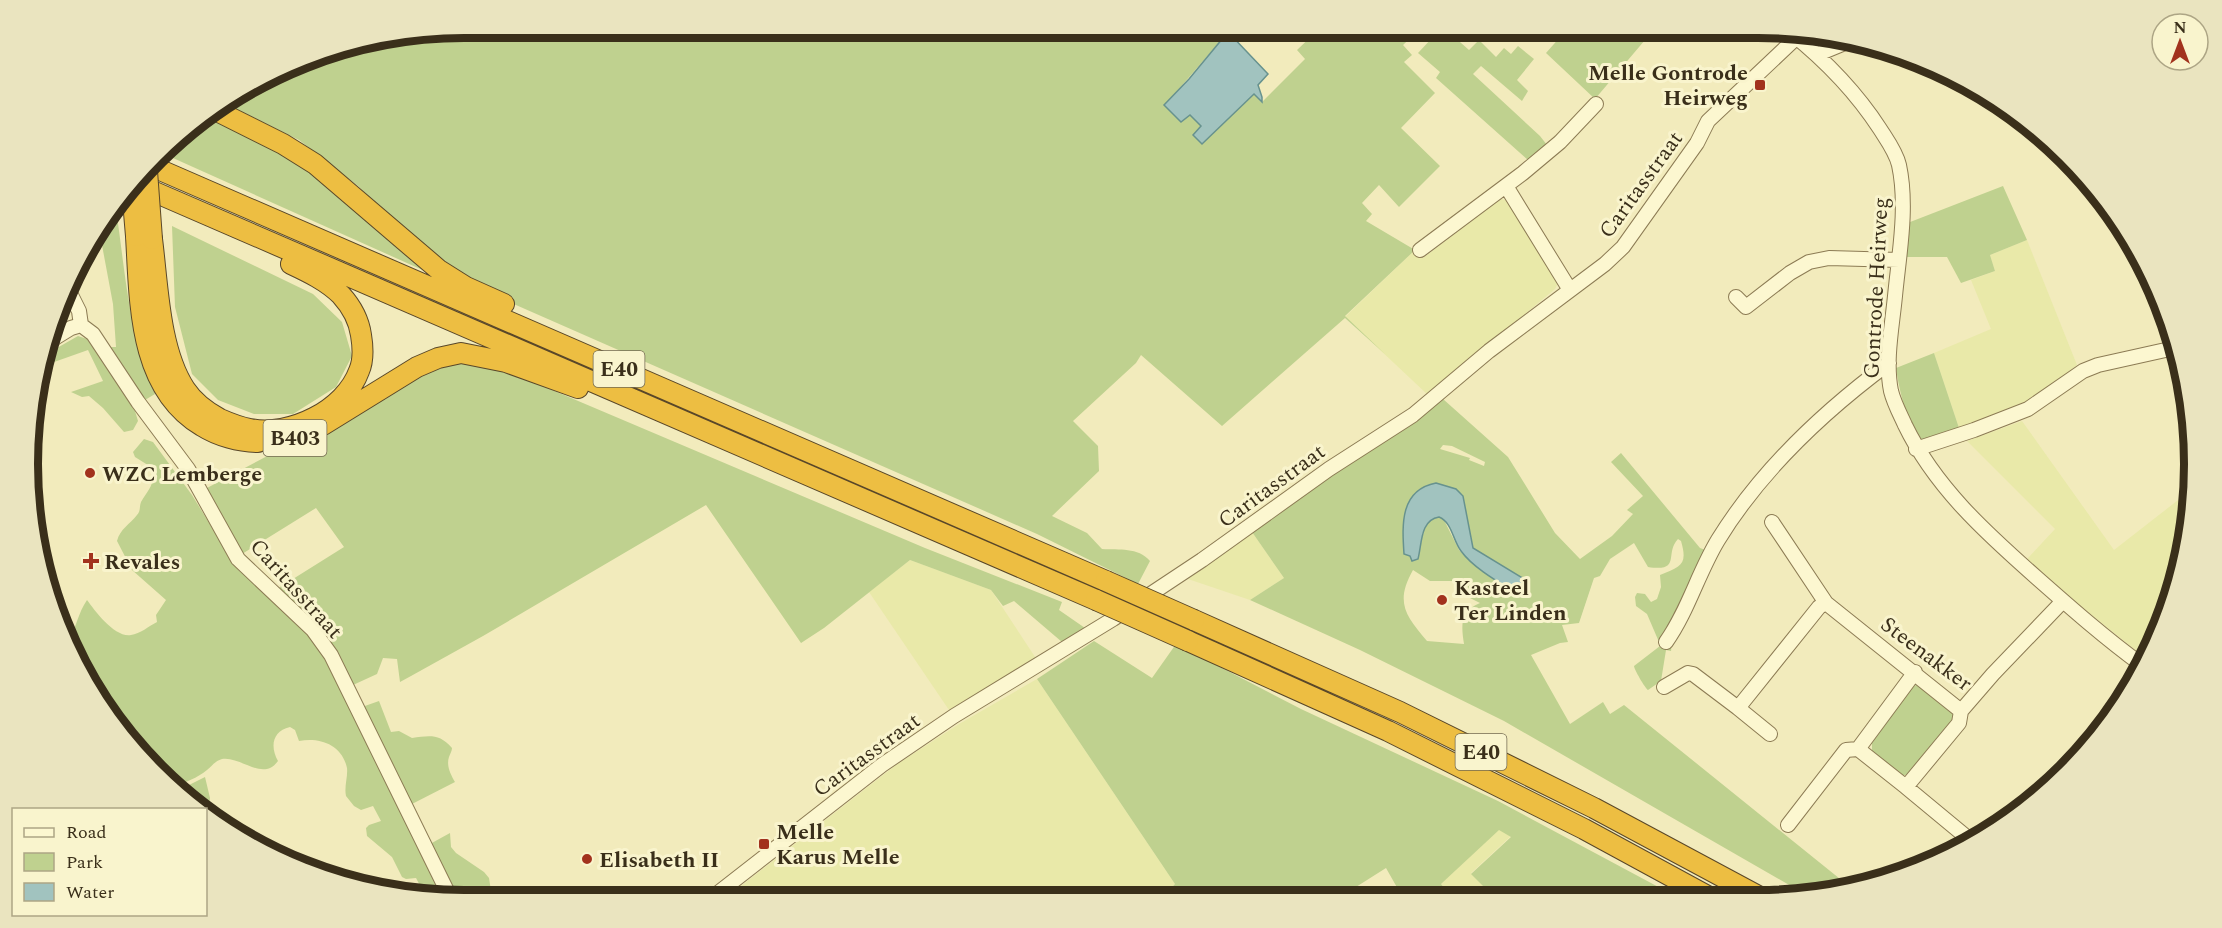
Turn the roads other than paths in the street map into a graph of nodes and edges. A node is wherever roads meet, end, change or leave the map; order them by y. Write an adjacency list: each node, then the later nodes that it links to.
1 (1790, 38): 16 (street, Caritasstraat)
2 (1799, 39): 4 (street, Gontrode Heirweg)
3 (1838, 46): 4 (street)
4 (1818, 54): 15 (street, Gontrode Heirweg)
5 (1596, 104): 10 (street)
6 (221, 113): 26 (highway)
7 (156, 168): 26 (highway, E40)
8 (147, 179): 13 (highway, B403, bridge)
9 (141, 186): 23 (highway, E40)
10 (1506, 186): 14 (street); 16 (street)
11 (133, 195): 13 (highway, B403, bridge)
12 (133, 195): 13 (highway, B403)
13 (144, 237): 23 (highway, B403)
14 (1420, 250)
15 (1899, 260): 18 (street); 22 (street, Gontrode Heirweg)
16 (1570, 290): 41 (street, Caritasstraat)
17 (72, 297): 19 (street)
18 (1736, 297)
19 (81, 325): 20 (street); 40 (street, Caritasstraat)
20 (57, 337)
21 (2169, 349): 24 (street)
22 (1889, 363): 24 (street, Gontrode Heirweg); 29 (street)
23 (619, 393): 42 (highway, E40, bridge)
24 (1916, 449): 27 (street, Gontrode Heirweg)
25 (1772, 522): 28 (street, Steenakker)
26 (1087, 572): 43 (highway, E40, bridge)
27 (2064, 602): 30 (street, Gontrode Heirweg); 34 (street, Steenakker)
28 (1826, 603): 31 (street, Steenakker); 33 (street)
29 (1666, 642)
30 (2136, 661)
31 (1915, 672): 34 (street, Steenakker); 36 (street)
32 (1664, 687): 33 (street)
33 (1738, 708): 35 (street)
34 (1961, 711): 37 (street)
35 (1770, 734)
36 (1852, 750): 37 (street); 38 (street)
37 (1906, 787): 39 (street)
38 (1788, 825)
39 (1965, 836)
40 (447, 890)
41 (722, 890)
42 (1698, 890)
43 (1747, 890)

